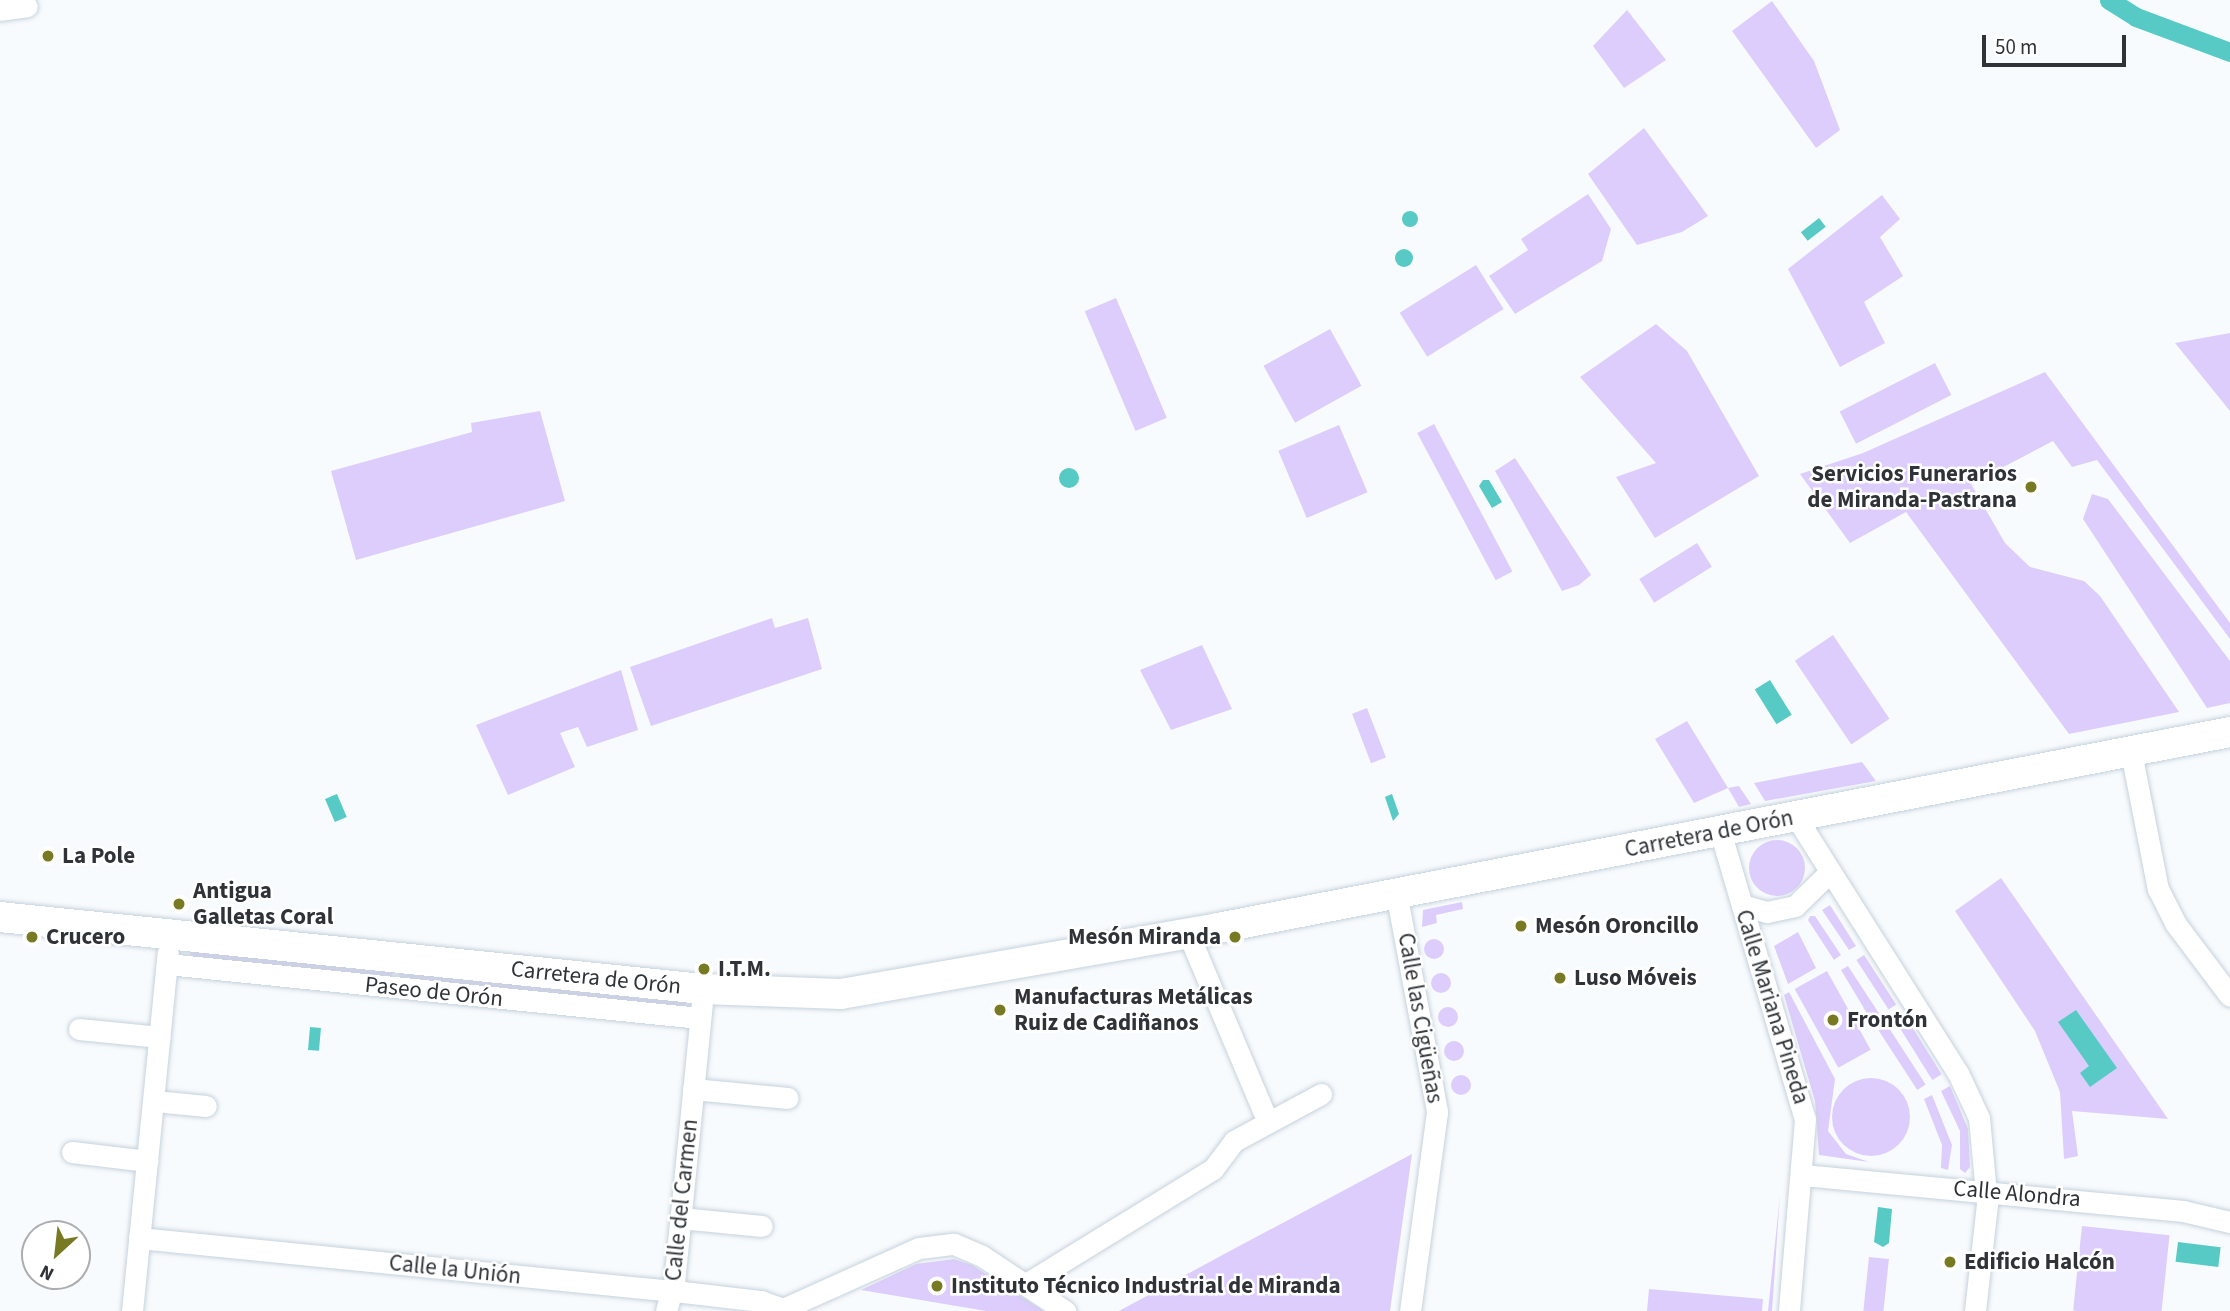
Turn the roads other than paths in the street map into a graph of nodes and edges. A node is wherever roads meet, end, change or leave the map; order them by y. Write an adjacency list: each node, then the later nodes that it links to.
1 (27, 6): 2 (street)
2 (0, 10)
3 (2230, 732): 4 (street, Carretera de Orón)
4 (2131, 752): 5 (street, Carretera de Orón); 13 (street)
5 (1796, 817): 6 (street, Carretera de Orón); 7 (street)
6 (1720, 831): 8 (street, Carretera de Orón); 9 (street, Calle Mariana Pineda)
7 (1830, 872): 9 (street); 26 (street)
8 (1396, 892): 11 (street, Carretera de Orón); 36 (street, Calle las Cigüeñas)
9 (1742, 905): 25 (street, Calle Mariana Pineda)
10 (0, 918): 12 (street, Carretera de Orón)
11 (1188, 933): 14 (street, Carretera de Orón); 22 (street)
12 (168, 950): 14 (street, Carretera de Orón); 16 (street)
13 (2230, 996)
14 (702, 1003): 17 (street, Calle del Carmen)
15 (79, 1029): 16 (street)
16 (160, 1037): 24 (street)
17 (693, 1089): 19 (street, Calle del Carmen); 32 (street, Calle del Carmen)
18 (1321, 1094): 22 (street)
19 (788, 1098)
20 (165, 1102): 21 (street)
21 (206, 1106)
22 (1267, 1120): 31 (street)
23 (72, 1153): 24 (street)
24 (147, 1161): 30 (street)
25 (1803, 1175): 26 (street, Calle Alondra); 37 (street, Calle Mariana Pineda)
26 (1986, 1192): 28 (street, Calle Alondra); 38 (street)
27 (691, 1219): 29 (street, Calle del Carmen)
28 (2230, 1222)
29 (762, 1226)
30 (139, 1238): 32 (street, Calle la Unión); 34 (street)
31 (1026, 1284): 33 (street, Calle la Unión); 35 (street, Calle la Unión)
32 (669, 1301): 33 (street, Calle la Unión)
33 (769, 1307)
34 (132, 1311)
35 (1065, 1311)
36 (1410, 1311)
37 (1789, 1311)
38 (1975, 1311)

